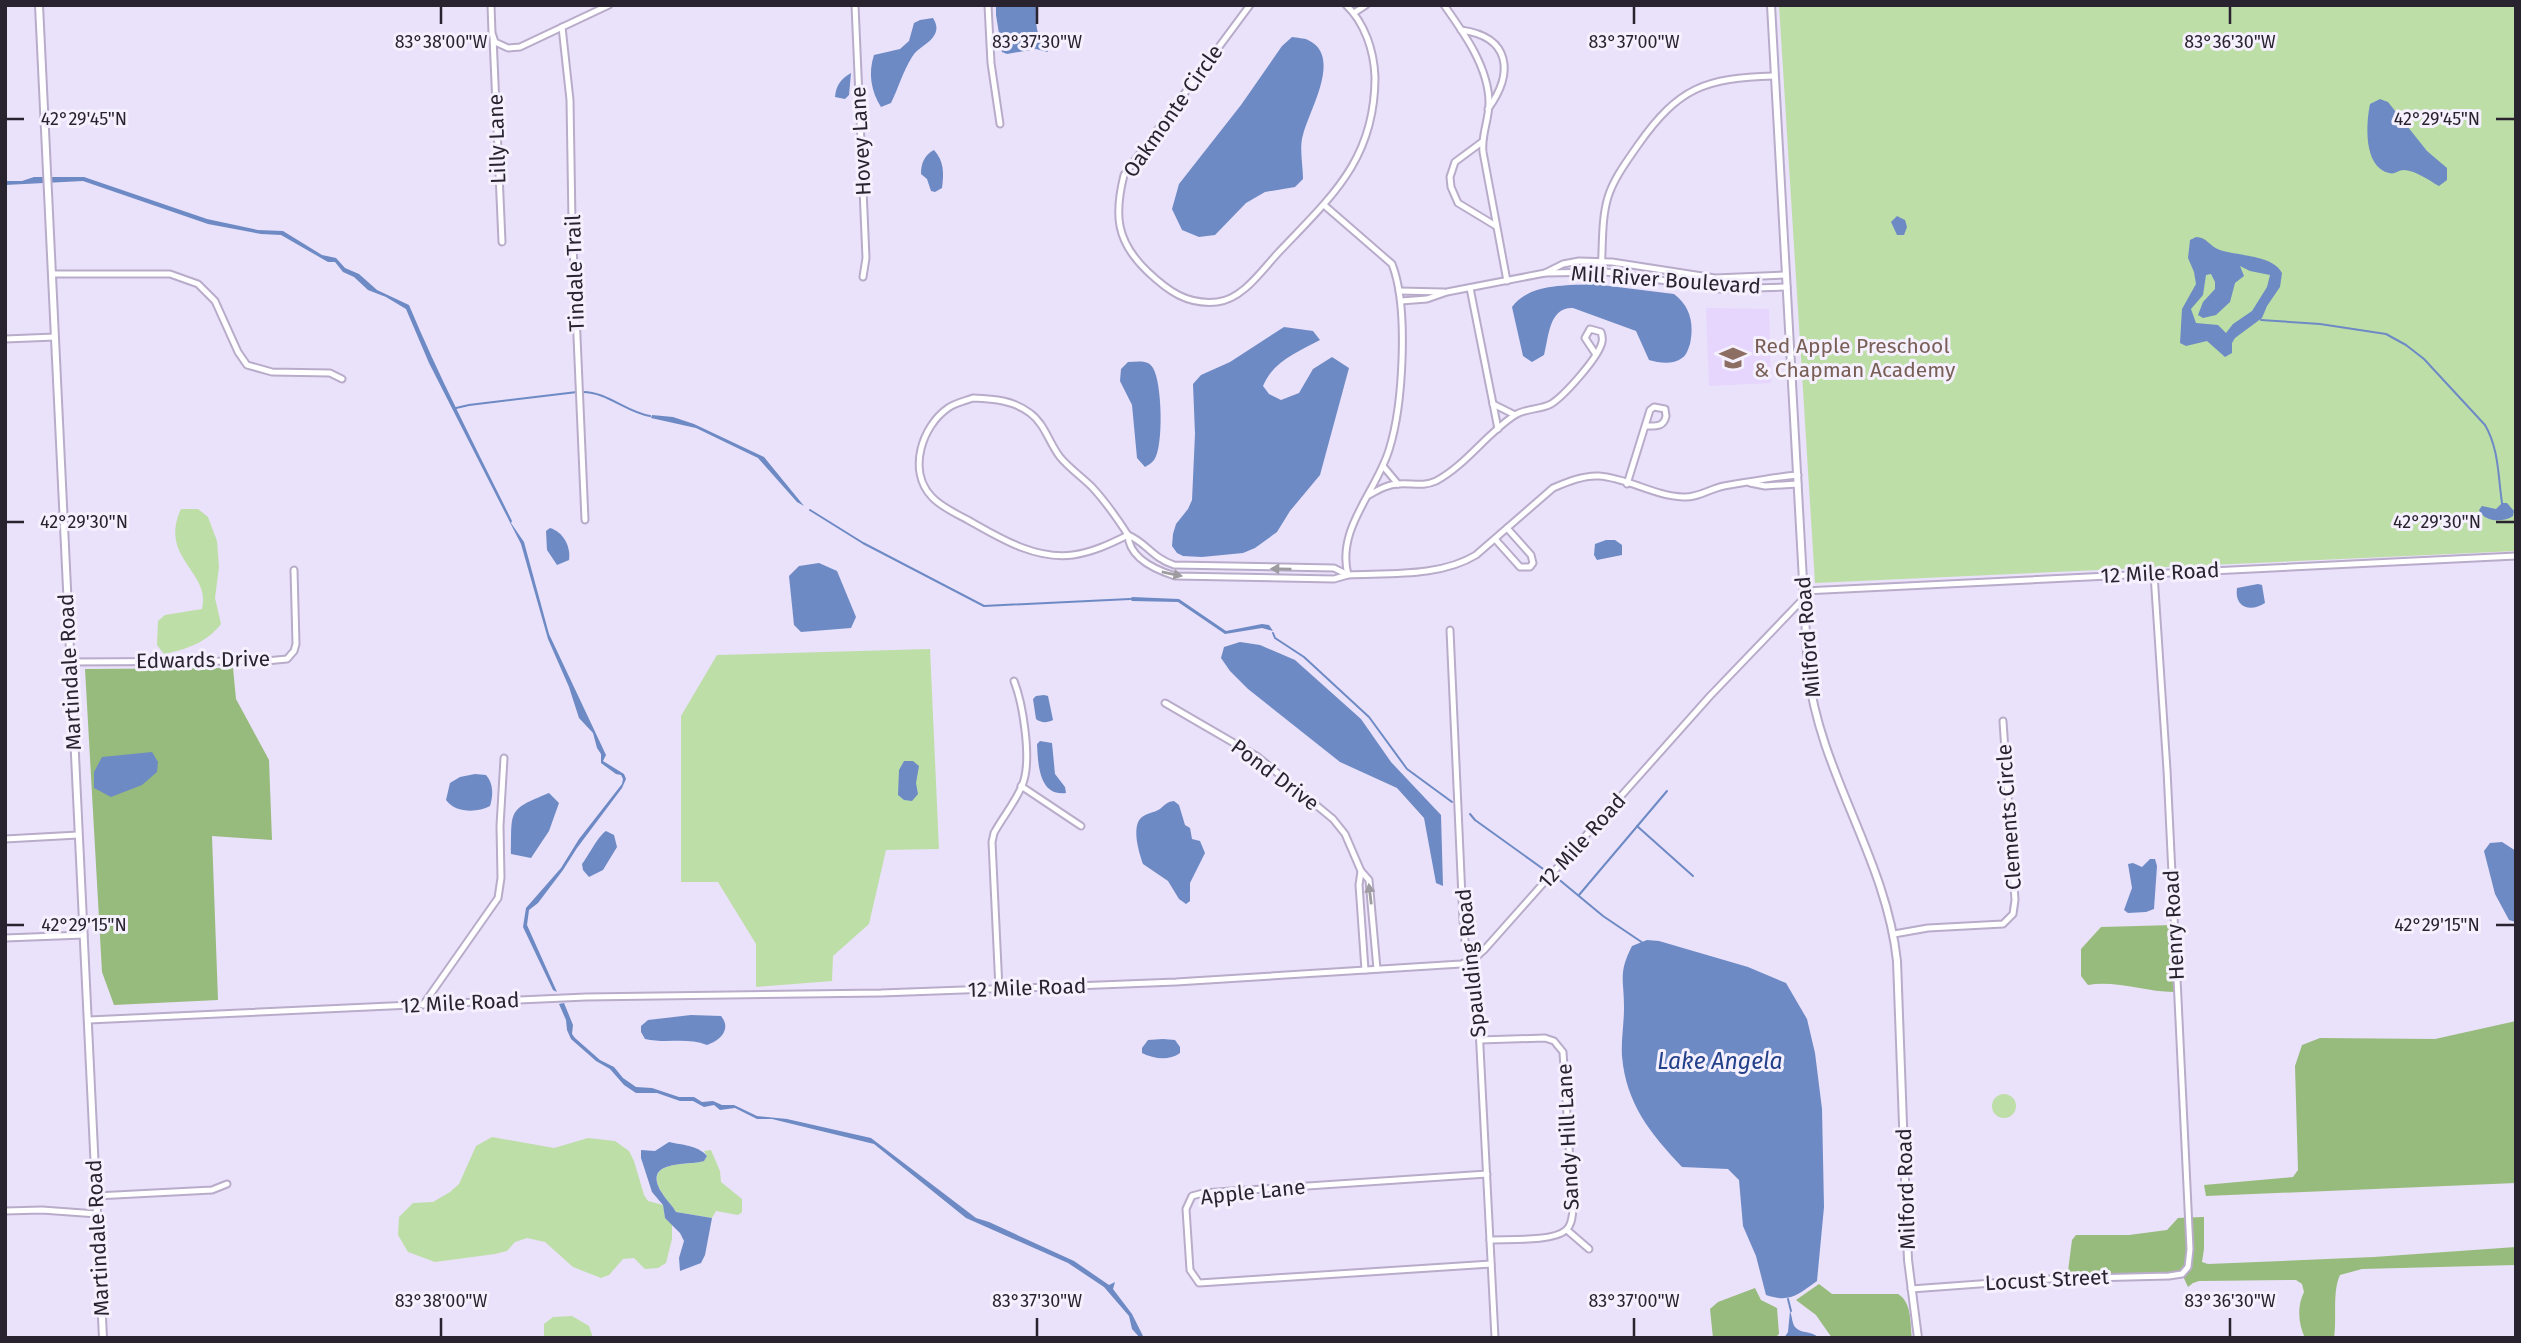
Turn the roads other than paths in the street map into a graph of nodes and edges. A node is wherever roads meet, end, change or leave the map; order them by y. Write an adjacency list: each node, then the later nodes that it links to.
1 (39, 5): 25 (street, Martindale Road)
2 (491, 5): 14 (street, Lilly Lane)
3 (608, 5): 12 (street)
4 (855, 5): 27 (street, Hovey Lane)
5 (988, 5): 17 (street)
6 (1250, 5): 19 (street, Oakmonte Circle)
7 (1346, 5): 11 (street, Oakmonte Circle)
8 (1366, 5): 11 (street)
9 (1444, 5): 13 (street)
10 (1771, 5): 15 (street, Milford Road)
11 (1354, 13): 19 (street, Oakmonte Circle)
12 (562, 27): 14 (street); 49 (street, Tindale Trail)
13 (1461, 30): 16 (street); 16 (street)
14 (494, 37): 21 (street, Lilly Lane)
15 (1774, 76): 22 (street); 26 (street, Milford Road)
16 (1488, 109): 18 (street)
17 (1000, 124)
18 (1482, 142): 20 (street); 20 (street)
19 (1324, 205): 31 (street)
20 (1496, 226): 28 (street)
21 (502, 242)
22 (1602, 261): 23 (street); 24 (street, Mill River Boulevard); 26 (street, Mill River Boulevard)
23 (1601, 272): 24 (street, Mill River Boulevard); 29 (street, Mill River Boulevard)
24 (1545, 273): 28 (street, Mill River Boulevard)
25 (52, 274): 34 (street, Martindale Road); 37 (street)
26 (1786, 275): 29 (street, Milford Road)
27 (863, 277)
28 (1507, 281): 30 (street, Mill River Boulevard)
29 (1787, 287): 43 (street, Milford Road)
30 (1470, 288): 32 (street, Mill River Boulevard); 38 (street)
31 (1399, 291): 32 (street, Mill River Boulevard); 33 (street)
32 (1447, 292): 33 (street, Mill River Boulevard)
33 (1401, 302): 42 (street)
34 (55, 337): 35 (street); 59 (street, Martindale Road)
35 (5, 339)
36 (1595, 354): 36 (street); 39 (street)
37 (342, 379)
38 (1493, 404): 39 (street); 41 (street)
39 (1516, 415): 41 (street)
40 (1647, 426): 46 (street)
41 (1498, 429): 45 (street)
42 (1383, 466): 45 (street); 48 (street)
43 (1798, 475): 44 (street); 47 (street, Milford Road)
44 (1750, 483): 46 (street); 47 (street)
45 (1398, 484): 48 (street)
46 (1627, 484): 50 (street)
47 (1798, 484): 57 (street, Milford Road)
48 (1369, 495): 56 (street)
49 (585, 520)
50 (1507, 528): 52 (street); 52 (street)
51 (1128, 535): 51 (street); 56 (street, one-way to 51); 56 (street, one-way to 56)
52 (1495, 539): 56 (street)
53 (2516, 556): 55 (street, 12 Mile Road)
54 (294, 570): 59 (street, Edwards Drive)
55 (2154, 574): 57 (street, 12 Mile Road); 90 (street, Henry Road)
56 (1348, 575)
57 (1804, 594): 71 (street, Milford Road); 74 (street, 12 Mile Road)
58 (1450, 630): 74 (street, Spaulding Road)
59 (69, 662): 66 (street, Martindale Road)
60 (1014, 681): 64 (street)
61 (1165, 703): 68 (street, Pond Drive)
62 (2003, 721): 71 (street, Clements Circle)
63 (504, 758): 78 (street)
64 (1021, 786): 65 (street); 77 (street)
65 (1081, 826)
66 (78, 835): 67 (street); 72 (street, Martindale Road)
67 (5, 839)
68 (1361, 871): 69 (street, Pond Drive, one-way to 68); 70 (street, Pond Drive)
69 (1373, 925): 70 (street); 75 (street, Pond Drive)
70 (1363, 927): 76 (street, Pond Drive)
71 (1894, 934): 91 (street, Milford Road)
72 (84, 935): 73 (street); 79 (street, Martindale Road)
73 (5, 939)
74 (1474, 959): 75 (street, 12 Mile Road); 80 (street, Spaulding Road)
75 (1377, 969): 76 (street, 12 Mile Road)
76 (1365, 970): 77 (street, 12 Mile Road)
77 (999, 989): 78 (street, 12 Mile Road)
78 (423, 1006): 79 (street, 12 Mile Road)
79 (89, 1020): 83 (street, Martindale Road)
80 (1480, 1040): 81 (street, Spaulding Road); 86 (street, Sandy Hill Lane)
81 (1487, 1174): 87 (street, Spaulding Road); 89 (street, Apple Lane)
82 (227, 1184): 83 (street)
83 (96, 1196): 85 (street, Martindale Road)
84 (5, 1211): 85 (street)
85 (97, 1214): 92 (street, Martindale Road)
86 (1567, 1230): 87 (street, Sandy Hill Lane); 88 (street)
87 (1490, 1240): 89 (street, Spaulding Road)
88 (1590, 1249)
89 (1490, 1264): 93 (street, Spaulding Road)
90 (2182, 1275): 91 (street, Locust Street)
91 (1911, 1289): 94 (street, Milford Road)
92 (103, 1338)
93 (1495, 1338)
94 (1918, 1338)

